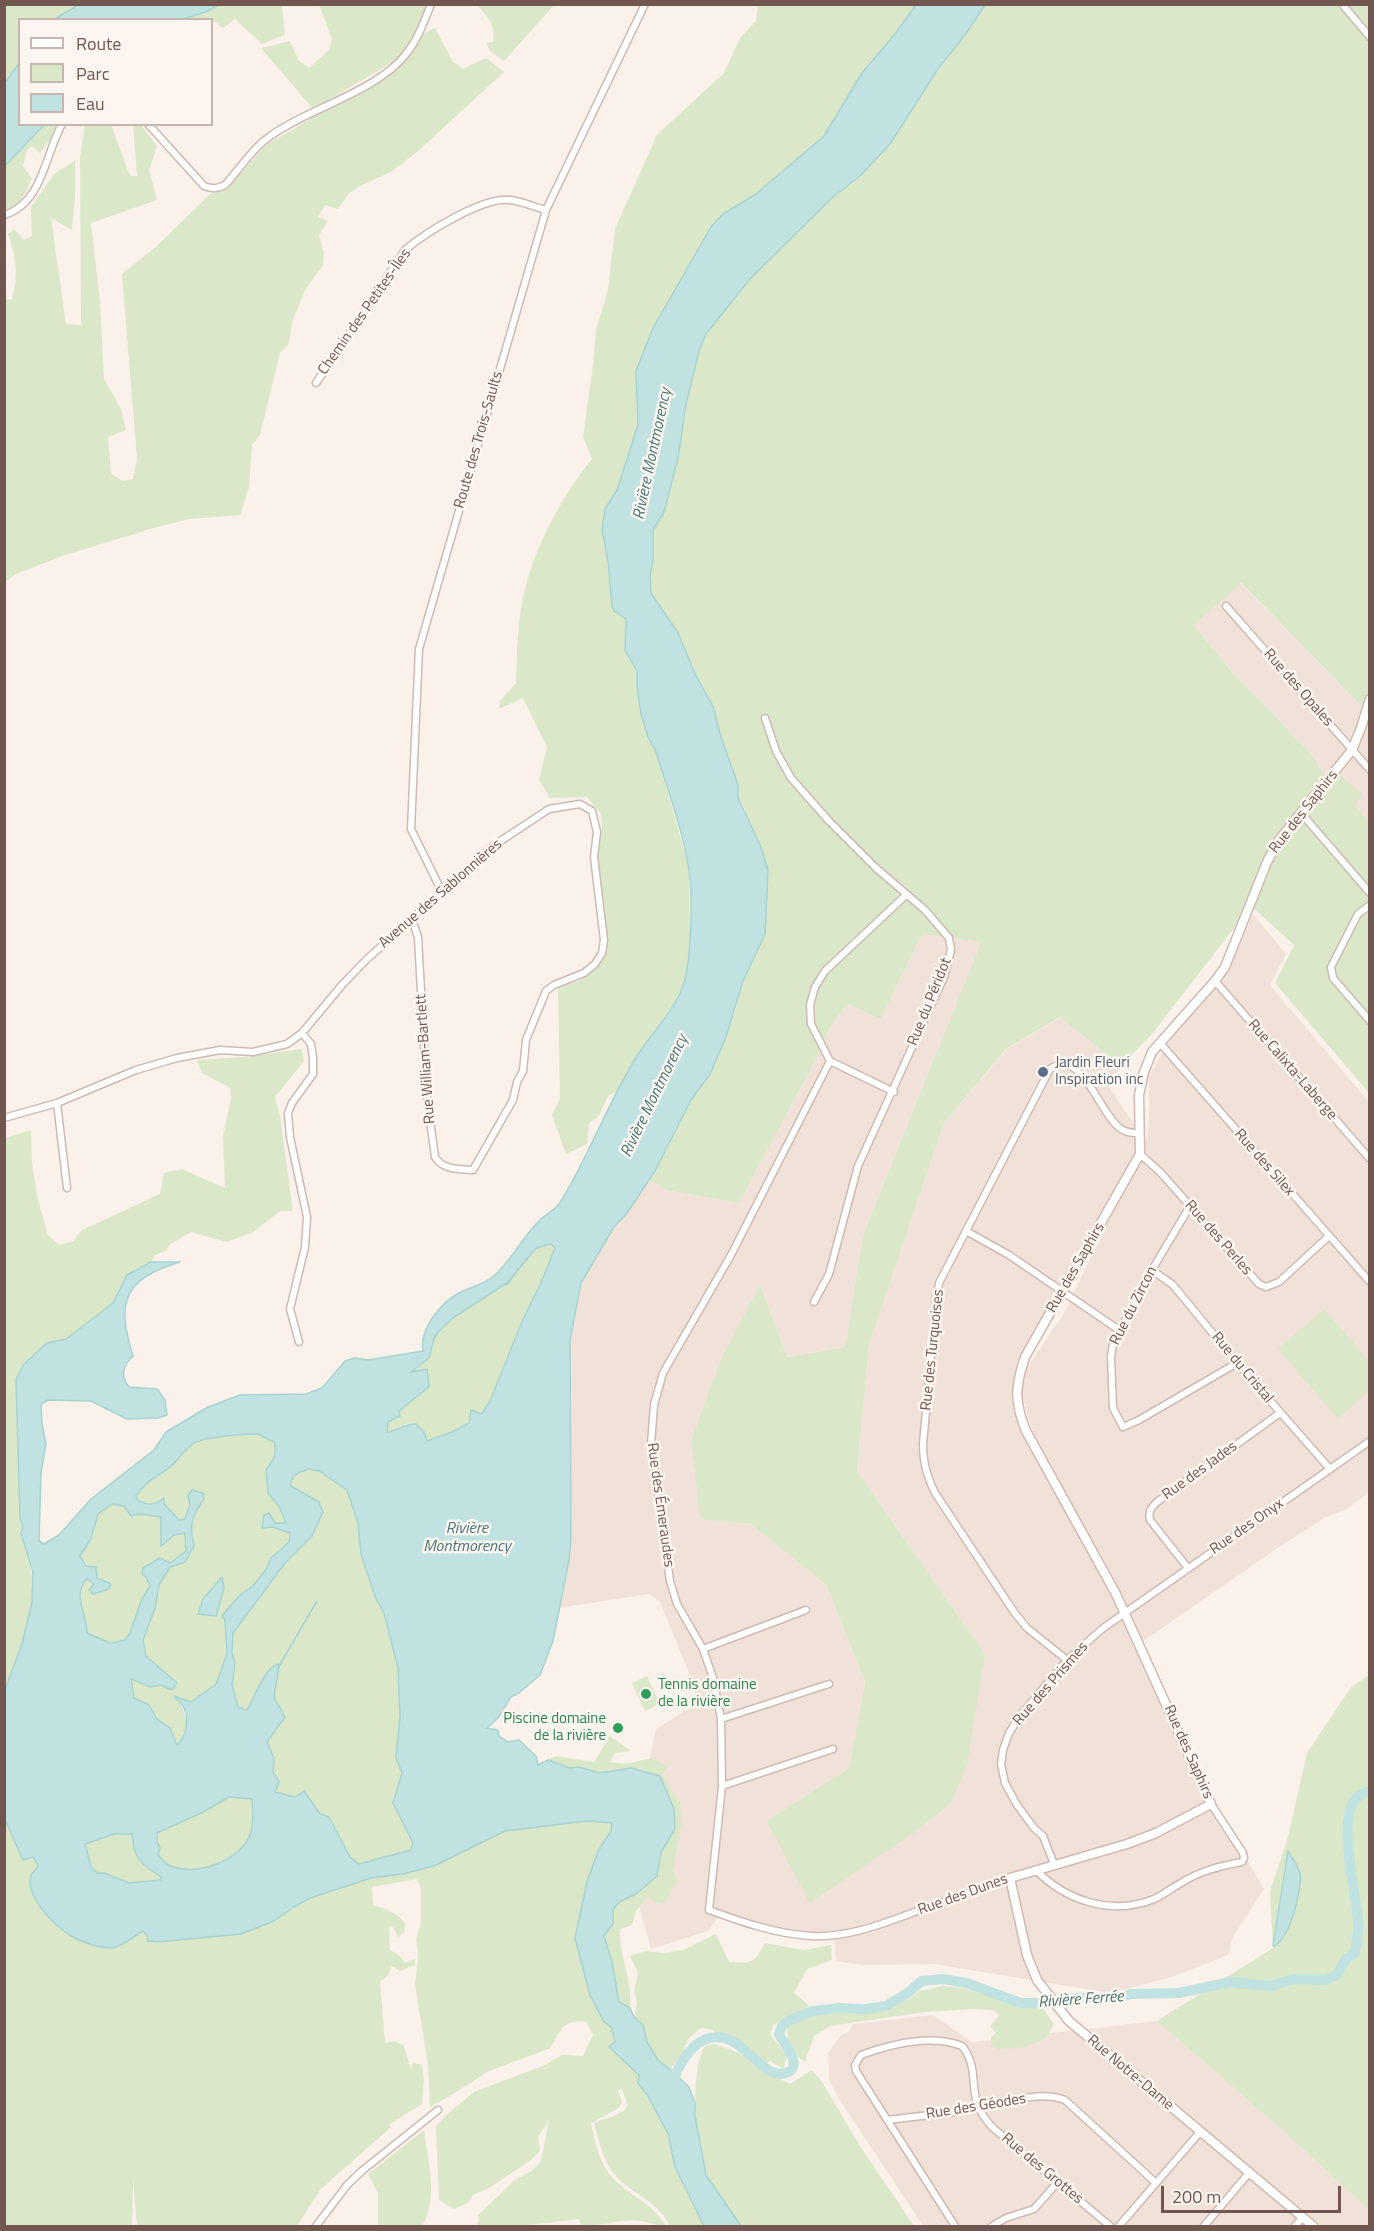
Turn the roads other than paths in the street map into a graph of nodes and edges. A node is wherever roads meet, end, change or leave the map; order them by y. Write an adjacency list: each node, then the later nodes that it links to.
1 (431, 4): 6 (street)
2 (645, 4): 7 (street, Route des Trois-Saults)
3 (1342, 4): 4 (street)
4 (1370, 37)
5 (61, 126): 8 (street)
6 (150, 126)
7 (546, 210): 9 (street, Chemin des Petites-Îles); 16 (street, Route des Trois-Saults)
8 (4, 215)
9 (316, 383)
10 (1226, 606): 13 (street, Rue des Opales)
11 (1370, 699): 13 (street, Rue des Saphirs)
12 (765, 718): 18 (street, Rue du Péridot)
13 (1352, 750): 14 (street, Rue des Opales); 15 (street, Rue des Saphirs)
14 (1370, 770)
15 (1302, 813): 17 (street); 21 (street, Rue des Saphirs)
16 (442, 892): 20 (street, Avenue des Sablonnières); 32 (street, Avenue des Sablonnières)
17 (1370, 893)
18 (906, 895): 25 (street); 26 (street, Rue du Péridot)
19 (1370, 905): 22 (street)
20 (412, 919): 23 (street, Avenue des Sablonnières); 32 (street, Rue William-Bartlett)
21 (1215, 981): 24 (street, Rue des Saphirs); 31 (street, Rue Calixta-Laberge)
22 (1370, 1021)
23 (302, 1033): 27 (street, Avenue des Sablonnières); 42 (street)
24 (1160, 1043): 29 (street, Rue des Saphirs); 36 (street, Rue des Silex)
25 (830, 1061): 26 (street); 50 (street, Rue des Émeraudes)
26 (894, 1092): 40 (street, Rue du Péridot)
27 (57, 1103): 28 (street, Avenue des Sablonnières); 33 (street)
28 (4, 1118)
29 (1140, 1133): 30 (street, Rue des Saphirs); 35 (street, Rue des Turquoises)
30 (1140, 1154): 34 (street, Rue des Perles); 39 (street, Rue des Saphirs)
31 (1370, 1159)
32 (473, 1170)
33 (67, 1188)
34 (1190, 1206): 36 (street, Rue des Perles); 37 (street, Rue du Zircon)
35 (966, 1231): 39 (street); 51 (street, Rue des Turquoises)
36 (1329, 1236): 38 (street, Rue des Silex)
37 (1152, 1270): 41 (street, Rue du Zircon); 43 (street, Rue du Cristal)
38 (1370, 1282)
39 (1062, 1292): 41 (street); 49 (street, Rue des Saphirs)
40 (814, 1302)
41 (1119, 1330): 43 (street, Rue du Zircon)
42 (300, 1342)
43 (1237, 1363): 44 (street, Rue du Cristal)
44 (1280, 1413): 46 (street, Rue du Cristal); 47 (street, Rue des Jades)
45 (1370, 1441): 46 (street, Rue des Onyx)
46 (1330, 1469): 47 (street, Rue des Onyx)
47 (1188, 1568): 49 (street, Rue des Onyx)
48 (806, 1610): 50 (street)
49 (1125, 1612): 51 (street, Rue des Prismes); 56 (street, Rue des Saphirs)
50 (703, 1648): 53 (street, Rue des Émeraudes)
51 (1067, 1660): 57 (street, Rue des Prismes)
52 (829, 1684): 53 (street)
53 (721, 1719): 55 (street, Rue des Émeraudes)
54 (833, 1749): 55 (street)
55 (722, 1786): 60 (street, Rue des Émeraudes)
56 (1211, 1804): 57 (street, Rue des Dunes); 58 (street, Rue des Saphirs)
57 (1054, 1864): 58 (street, Rue des Dunes)
58 (1035, 1870): 59 (street, Rue des Dunes)
59 (1010, 1878): 60 (street, Rue des Dunes); 64 (street, Rue Notre-Dame)
60 (709, 1910)
61 (978, 2108): 63 (street, Rue des Géodes); 63 (street); 66 (street, Rue des Grottes); 67 (street, Rue des Géodes)
62 (438, 2110): 69 (street)
63 (888, 2120): 70 (street)
64 (1200, 2132): 65 (street, Rue Notre-Dame); 67 (street)
65 (1249, 2174): 68 (street, Rue Notre-Dame); 74 (street)
66 (1057, 2183): 71 (street); 72 (street, Rue des Grottes)
67 (1156, 2183): 73 (street)
68 (1302, 2218): 75 (street); 76 (street, Rue Notre-Dame)
69 (316, 2226)
70 (955, 2226)
71 (992, 2226)
72 (1110, 2226)
73 (1119, 2226)
74 (1204, 2226)
75 (1295, 2226)
76 (1313, 2226)

